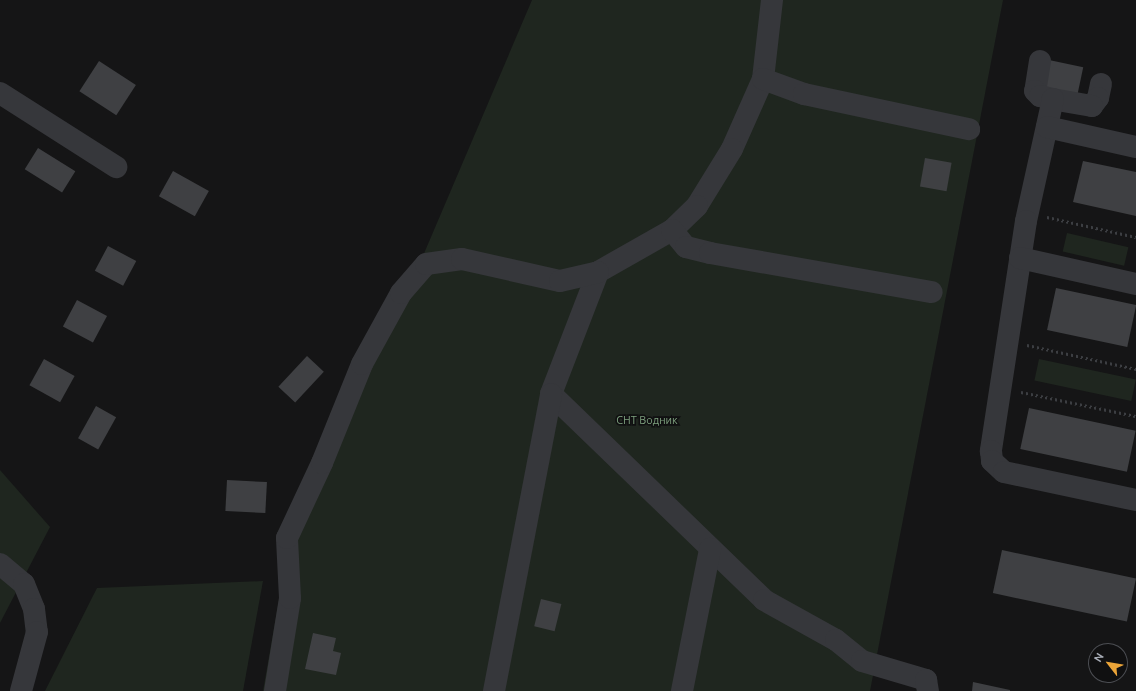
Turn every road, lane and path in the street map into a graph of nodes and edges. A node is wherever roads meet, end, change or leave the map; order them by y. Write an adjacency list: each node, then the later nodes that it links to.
1 (772, 0): 3 (street)
2 (1040, 61): 6 (street)
3 (763, 80): 8 (street); 12 (street)
4 (1101, 84): 6 (street)
5 (0, 93): 10 (street)
6 (1053, 99): 7 (street)
7 (1047, 128): 9 (street); 11 (street)
8 (969, 129)
9 (1136, 147)
10 (116, 167)
11 (1028, 213): 13 (path); 14 (street)
12 (672, 230): 15 (street); 17 (street)
13 (1136, 237)
14 (1020, 258): 16 (street); 18 (street)
15 (598, 272): 21 (street); 27 (street)
16 (1136, 284)
17 (932, 292)
18 (1008, 340): 19 (path); 20 (street)
19 (1136, 368)
20 (1000, 387): 22 (path); 23 (street)
21 (551, 394): 24 (street); 28 (street)
22 (1136, 416)
23 (1136, 500)
24 (710, 549): 29 (street); 30 (street)
25 (0, 564): 26 (street)
26 (21, 691)
27 (274, 691)
28 (494, 691)
29 (682, 691)
30 (928, 691)

